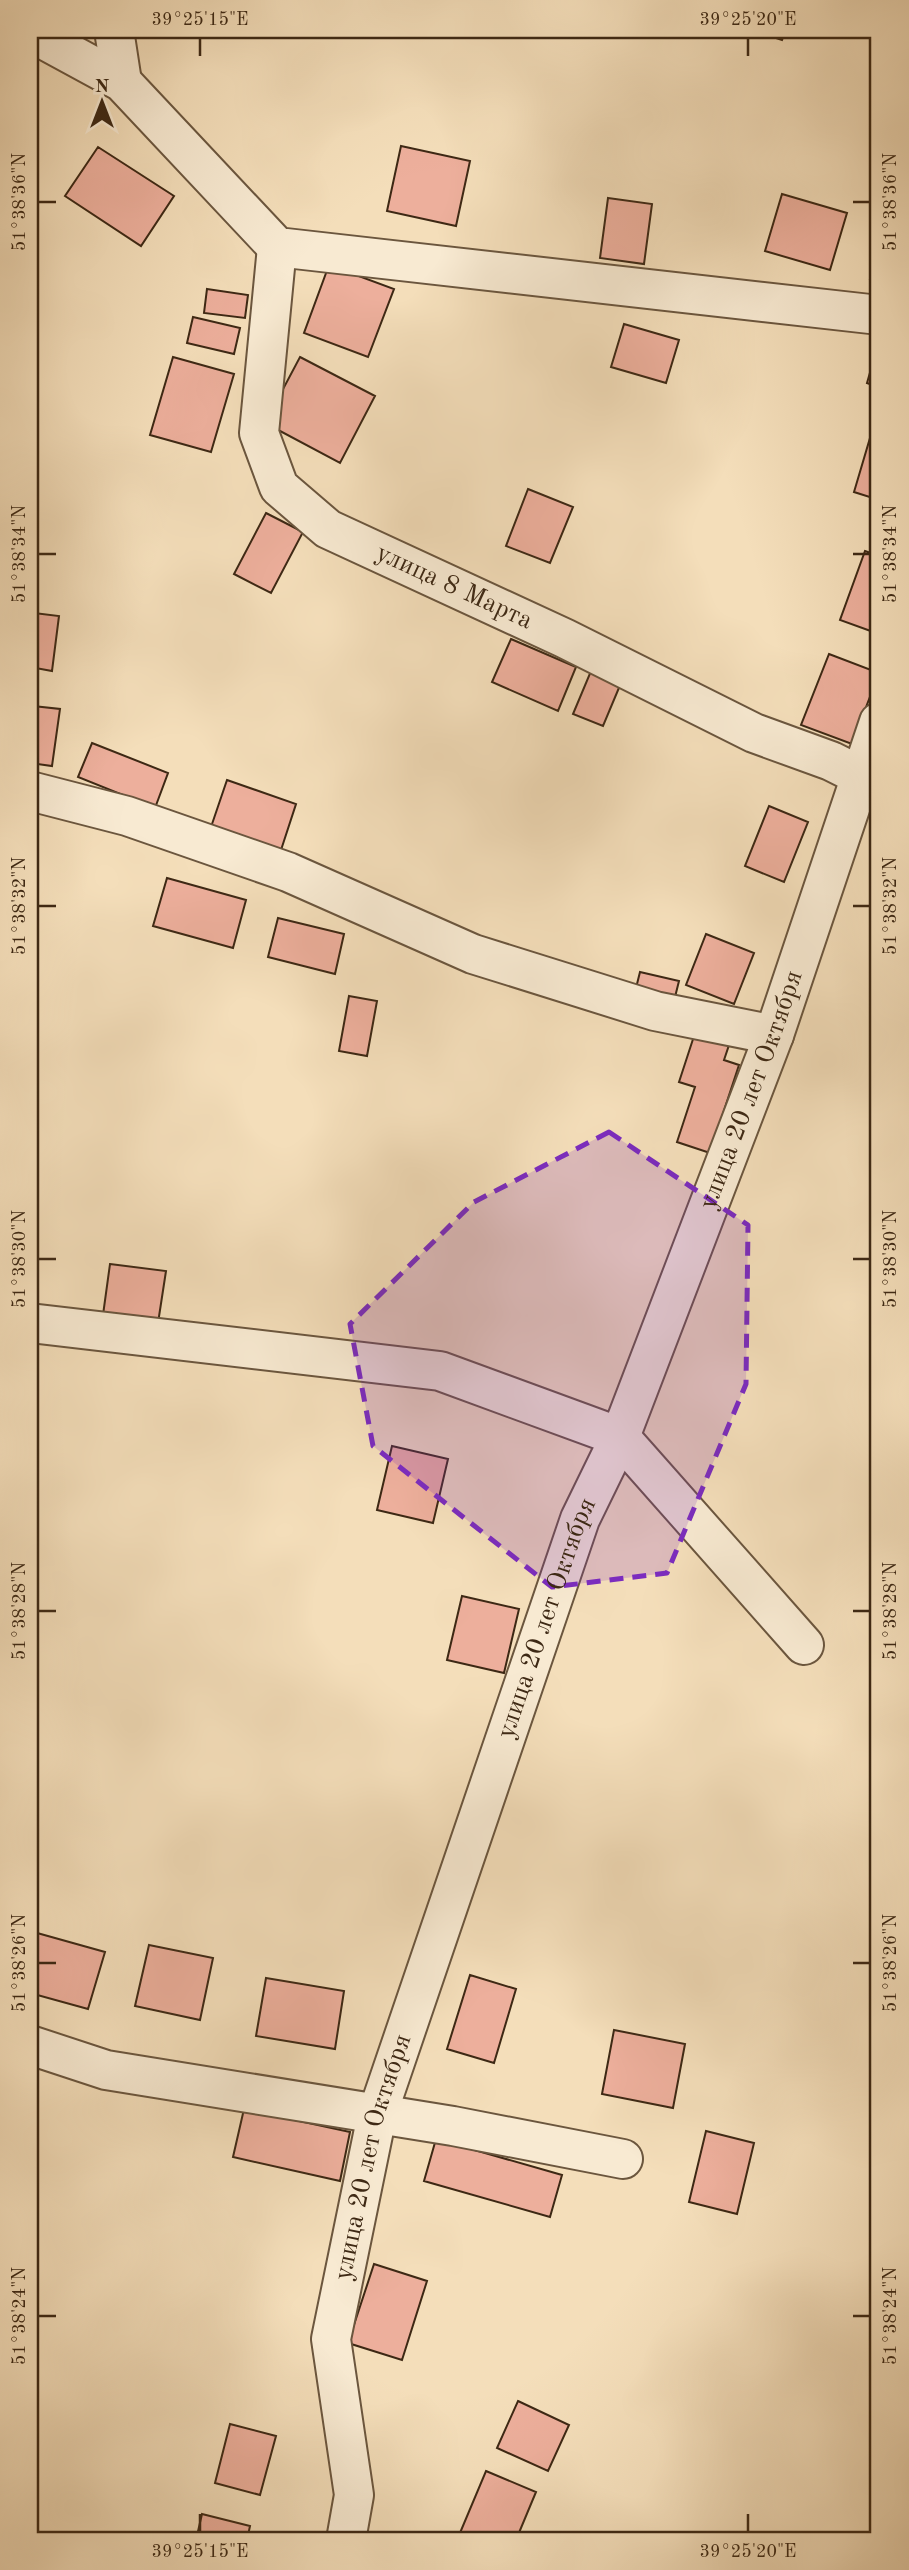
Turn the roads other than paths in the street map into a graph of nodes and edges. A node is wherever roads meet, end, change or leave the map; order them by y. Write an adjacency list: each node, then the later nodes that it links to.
1 (114, 30): 3 (street)
2 (30, 32): 3 (street)
3 (122, 82): 4 (street)
4 (276, 247): 5 (street); 7 (street, улица 8 Марта)
5 (879, 315)
6 (879, 722): 7 (street, улица 20 лет Октября)
7 (861, 776): 9 (street, улица 20 лет Октября)
8 (30, 791): 9 (street)
9 (774, 1035): 11 (street, улица 20 лет Октября)
10 (30, 1323): 11 (street)
11 (620, 1437): 12 (street); 14 (street, улица 20 лет Октября)
12 (804, 1645)
13 (30, 2045): 14 (street)
14 (377, 2115): 15 (street); 16 (street, улица 20 лет Октября)
15 (623, 2159)
16 (346, 2540)

